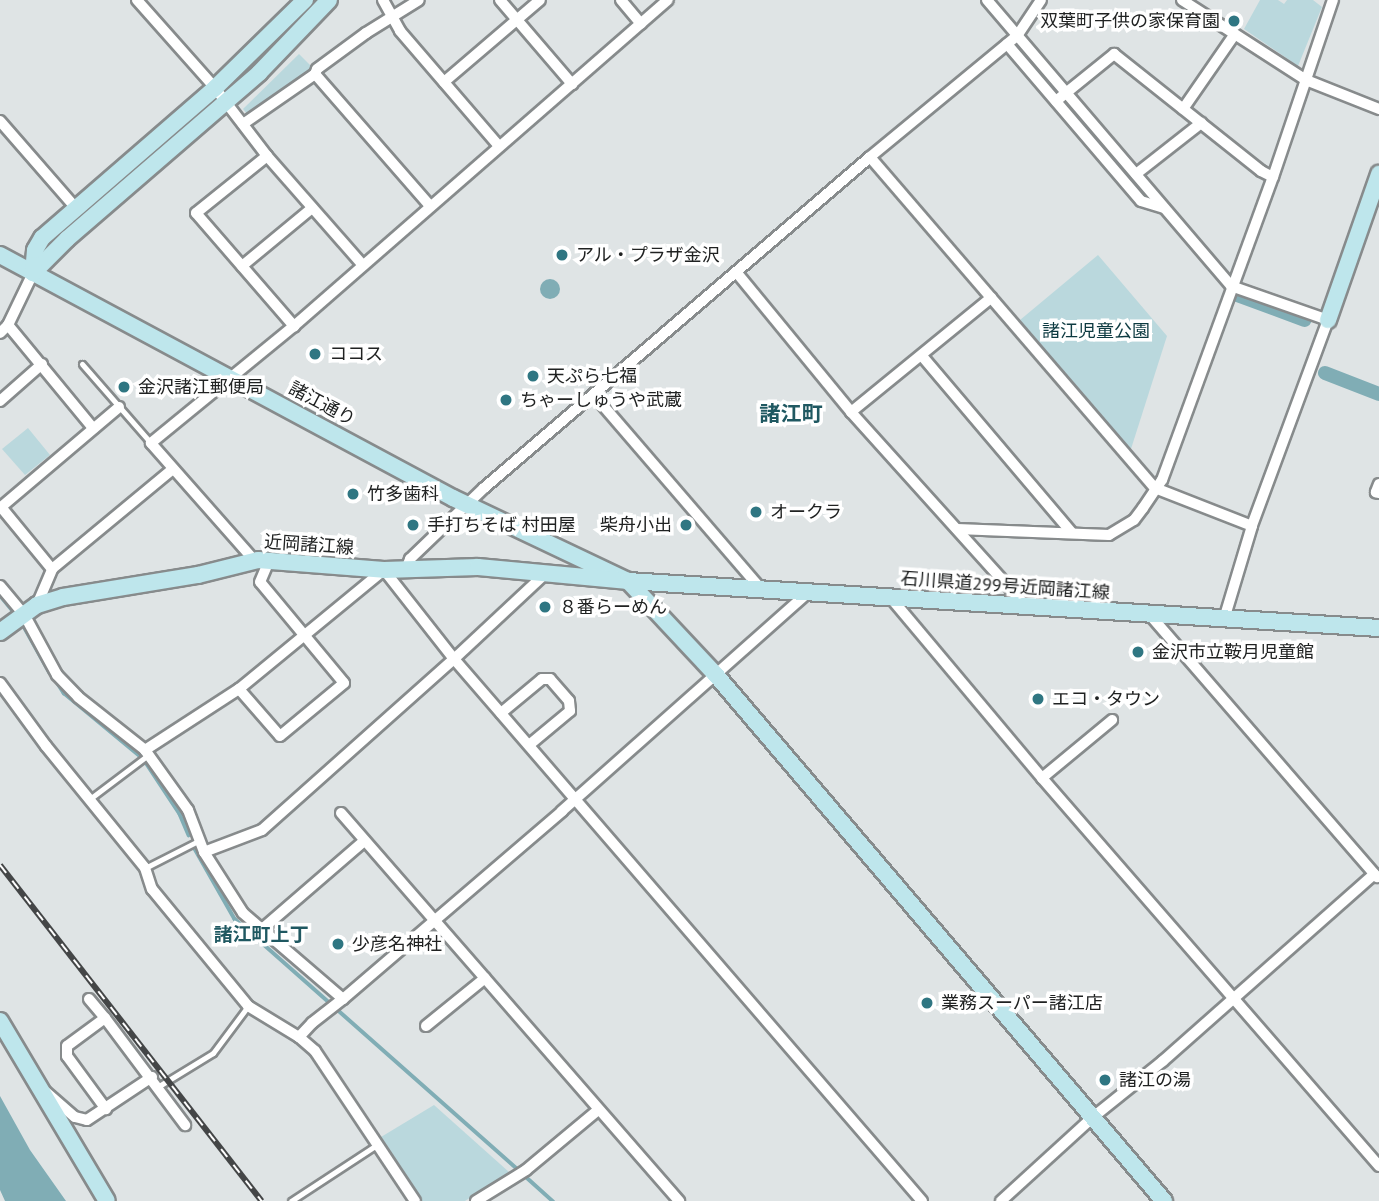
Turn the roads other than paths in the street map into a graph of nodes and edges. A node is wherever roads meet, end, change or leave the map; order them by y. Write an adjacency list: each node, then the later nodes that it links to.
1 (137, 0): 23 (street)
2 (305, 0): 23 (street)
3 (329, 0): 26 (street)
4 (383, 0): 14 (street)
5 (419, 0): 14 (street)
6 (500, 0): 15 (street)
7 (540, 0): 15 (street)
8 (621, 0): 16 (street)
9 (668, 0): 16 (street)
10 (986, 0): 18 (street)
11 (1041, 0): 18 (street)
12 (1182, 0): 17 (street)
13 (1332, 0): 20 (street)
14 (391, 18): 19 (street); 21 (street)
15 (516, 20): 21 (street); 22 (street)
16 (641, 24): 22 (street)
17 (1235, 34): 20 (street); 27 (street)
18 (1012, 40): 24 (street); 25 (street); 36 (street)
19 (315, 74): 31 (street); 40 (street)
20 (1306, 80): 28 (street); 39 (street)
21 (444, 82): 34 (street)
22 (572, 84): 34 (street)
23 (215, 88): 26 (street); 41 (street)
24 (1066, 93): 25 (street); 27 (street); 32 (street)
25 (1056, 100): 33 (street)
26 (226, 104): 31 (street); 47 (street)
27 (1183, 109): 30 (street)
28 (1379, 109)
29 (0, 121): 41 (street)
30 (1201, 123): 37 (street); 39 (street)
31 (243, 124): 35 (street)
32 (1096, 127): 33 (street); 37 (street)
33 (1086, 136): 43 (street)
34 (499, 146): 40 (street)
35 (267, 156): 42 (street); 46 (street)
36 (870, 157): 48 (street); 50 (street)
37 (1136, 174): 43 (street)
38 (1379, 174): 51 (street)
39 (1273, 177): 49 (street)
40 (430, 206): 45 (street)
41 (76, 208): 47 (street)
42 (312, 208): 45 (street); 46 (street)
43 (1164, 208): 49 (street)
44 (0, 254): 47 (street, 諸江通り)
45 (362, 264): 52 (street)
46 (242, 266): 52 (street)
47 (33, 273): 53 (street); 57 (street, 諸江通り)
48 (737, 273): 58 (street); 61 (street)
49 (1231, 286): 51 (street); 66 (street)
50 (991, 298): 54 (street); 66 (street)
51 (1328, 320): 70 (street)
52 (294, 326): 57 (street)
53 (4, 329): 56 (street)
54 (922, 356): 61 (street); 72 (street)
55 (82, 364): 60 (lane)
56 (42, 365): 59 (street); 62 (street)
57 (230, 379): 63 (street); 68 (street, 諸江通り)
58 (594, 395): 68 (street); 80 (street)
59 (0, 401)
60 (120, 407): 62 (street); 63 (lane)
61 (851, 412): 71 (street)
62 (93, 428): 69 (street)
63 (151, 443): 64 (street)
64 (173, 469): 73 (street); 74 (street)
65 (1379, 484): 67 (street)
66 (1155, 488): 70 (street); 72 (street)
67 (1379, 493)
68 (468, 504): 75 (street); 78 (street, 諸江通り)
69 (1, 508): 74 (street)
70 (1252, 526): 86 (street)
71 (957, 529): 72 (street); 83 (street)
72 (1071, 532)
73 (262, 561): 76 (street, 近岡諸江線); 84 (street, 近岡諸江線); 89 (street)
74 (52, 569): 84 (street)
75 (406, 569): 76 (street, 近岡諸江線); 77 (street, 近岡諸江線)
76 (384, 570): 89 (street); 90 (street)
77 (547, 572): 78 (street, 近岡諸江線); 90 (street)
78 (628, 581): 80 (street, 石川県道299号近岡諸江線); 91 (street)
79 (0, 586): 84 (street)
80 (758, 587): 81 (street, 石川県道299号近岡諸江線)
81 (809, 592): 82 (street, 石川県道299号近岡諸江線); 91 (street)
82 (891, 598): 83 (street, 石川県道299号近岡諸江線); 98 (street)
83 (1025, 605): 85 (street, 石川県道299号近岡諸江線)
84 (31, 611): 88 (street, 近岡諸江線); 97 (street)
85 (1150, 615): 86 (street, 石川県道299号近岡諸江線); 106 (street)
86 (1225, 616): 87 (street, 石川県道299号近岡諸江線)
87 (1379, 628)
88 (0, 632)
89 (304, 636): 93 (street); 93 (street)
90 (454, 659): 94 (street); 104 (street)
91 (716, 675): 100 (street); 122 (street)
92 (0, 683): 99 (street)
93 (239, 689): 97 (street)
94 (501, 713): 96 (street); 96 (street)
95 (1112, 720): 98 (street)
96 (529, 745): 100 (street)
97 (147, 752): 99 (lane); 102 (street)
98 (1042, 778): 110 (street)
99 (91, 798): 105 (street)
100 (576, 799): 107 (street); 126 (street)
101 (341, 813): 103 (street)
102 (200, 840): 104 (street); 105 (lane)
103 (364, 841): 107 (street); 108 (street)
104 (204, 852): 108 (street)
105 (145, 868): 113 (street)
106 (1377, 877): 110 (street)
107 (435, 920): 109 (street); 112 (street)
108 (261, 930): 112 (street)
109 (485, 978): 116 (street); 121 (street)
110 (1234, 998): 122 (street); 125 (street)
111 (89, 999): 114 (street)
112 (343, 999): 117 (street)
113 (248, 1006): 117 (street); 118 (lane)
114 (105, 1018): 118 (street); 120 (street)
115 (0, 1021): 119 (street)
116 (426, 1026)
117 (299, 1037): 124 (street)
118 (155, 1082): 120 (street); 123 (street)
119 (40, 1090): 120 (street); 127 (street)
120 (106, 1109)
121 (598, 1110): 130 (street); 131 (street)
122 (1093, 1118): 133 (street); 134 (street)
123 (186, 1125)
124 (378, 1144): 128 (lane); 129 (street)
125 (1379, 1166)
126 (918, 1196): 132 (street)
127 (107, 1201)
128 (291, 1201)
129 (415, 1201)
130 (476, 1201)
131 (679, 1201)
132 (904, 1201)
133 (1002, 1201)
134 (1164, 1201)

